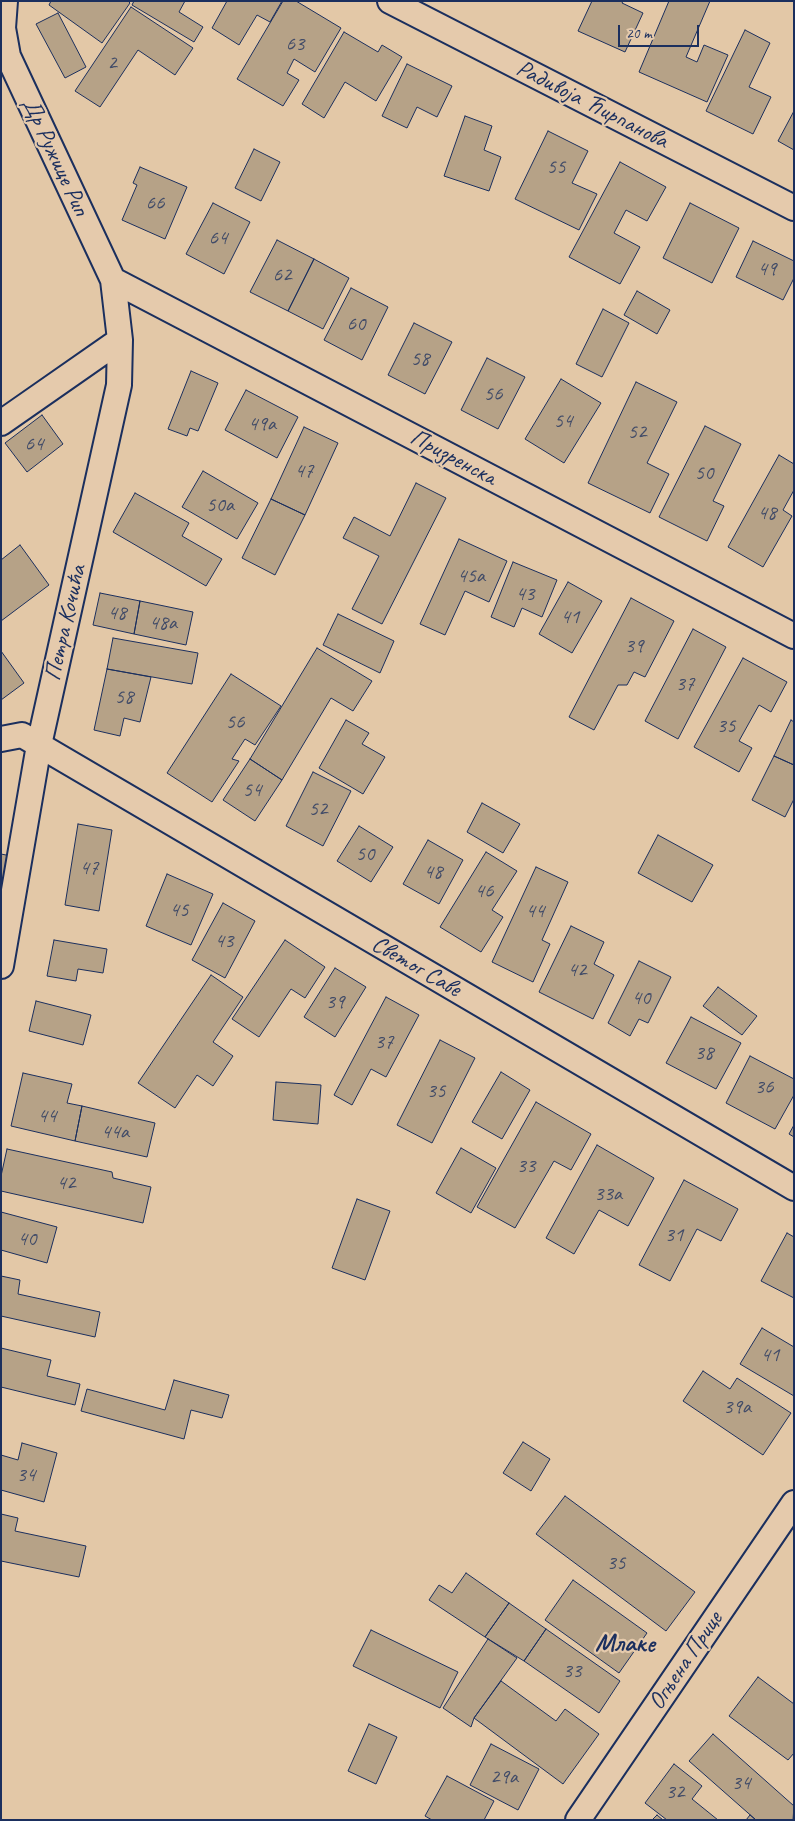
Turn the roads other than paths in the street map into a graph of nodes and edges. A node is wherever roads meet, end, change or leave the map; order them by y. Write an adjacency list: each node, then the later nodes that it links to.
1 (5, 1): 4 (street, Др Ружице Рип)
2 (390, 1): 3 (street, Радивоја Ћирпанова)
3 (794, 208)
4 (113, 280): 5 (street, Петра Кочића); 7 (street, Призренска)
5 (120, 340): 6 (street); 9 (street, Петра Кочића)
6 (1, 423)
7 (794, 636)
8 (1, 739): 9 (street, Светог Саве)
9 (39, 745): 10 (street, Петра Кочића); 11 (street, Светог Саве)
10 (1, 966)
11 (794, 1188)
12 (794, 1503): 13 (street, Огњена Прице)
13 (578, 1820)

